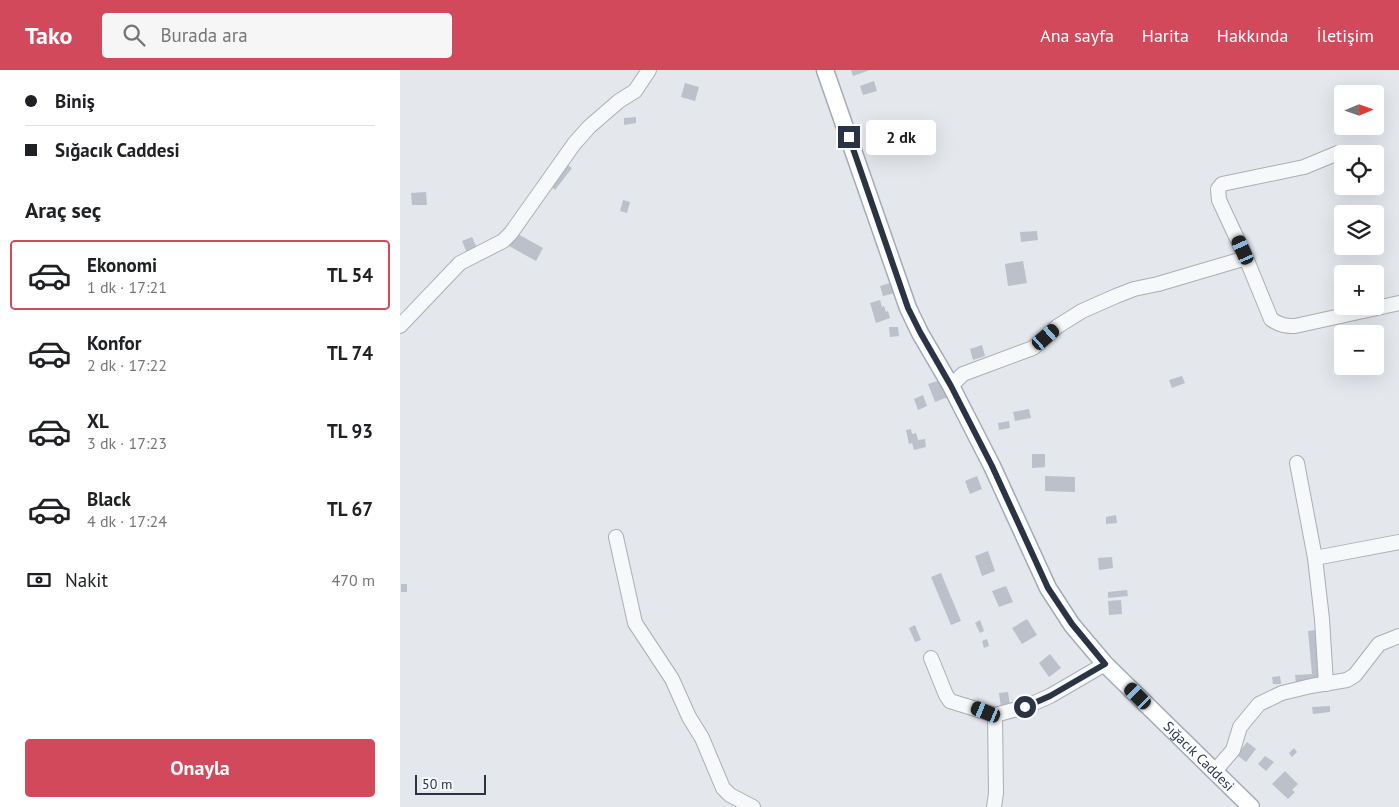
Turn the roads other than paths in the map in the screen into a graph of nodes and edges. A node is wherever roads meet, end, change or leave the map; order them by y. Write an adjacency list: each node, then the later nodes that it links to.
1 (649, 70): 6 (street)
2 (825, 70): 7 (main road, Sığacık Caddesi)
3 (1334, 155): 4 (street)
4 (1246, 258): 5 (street); 7 (street)
5 (1399, 303)
6 (400, 326)
7 (951, 386): 14 (main road, Sığacık Caddesi)
8 (1297, 463): 11 (street)
9 (616, 537): 18 (street)
10 (1399, 542): 11 (street)
11 (1315, 558): 15 (street)
12 (1399, 636): 15 (street)
13 (931, 658): 16 (street)
14 (1105, 664): 16 (street); 17 (main road, Sığacık Caddesi)
15 (1326, 684): 17 (street)
16 (995, 715): 19 (street)
17 (1215, 771): 20 (main road, Sığacık Caddesi)
18 (753, 807)
19 (994, 807)
20 (1251, 807)

